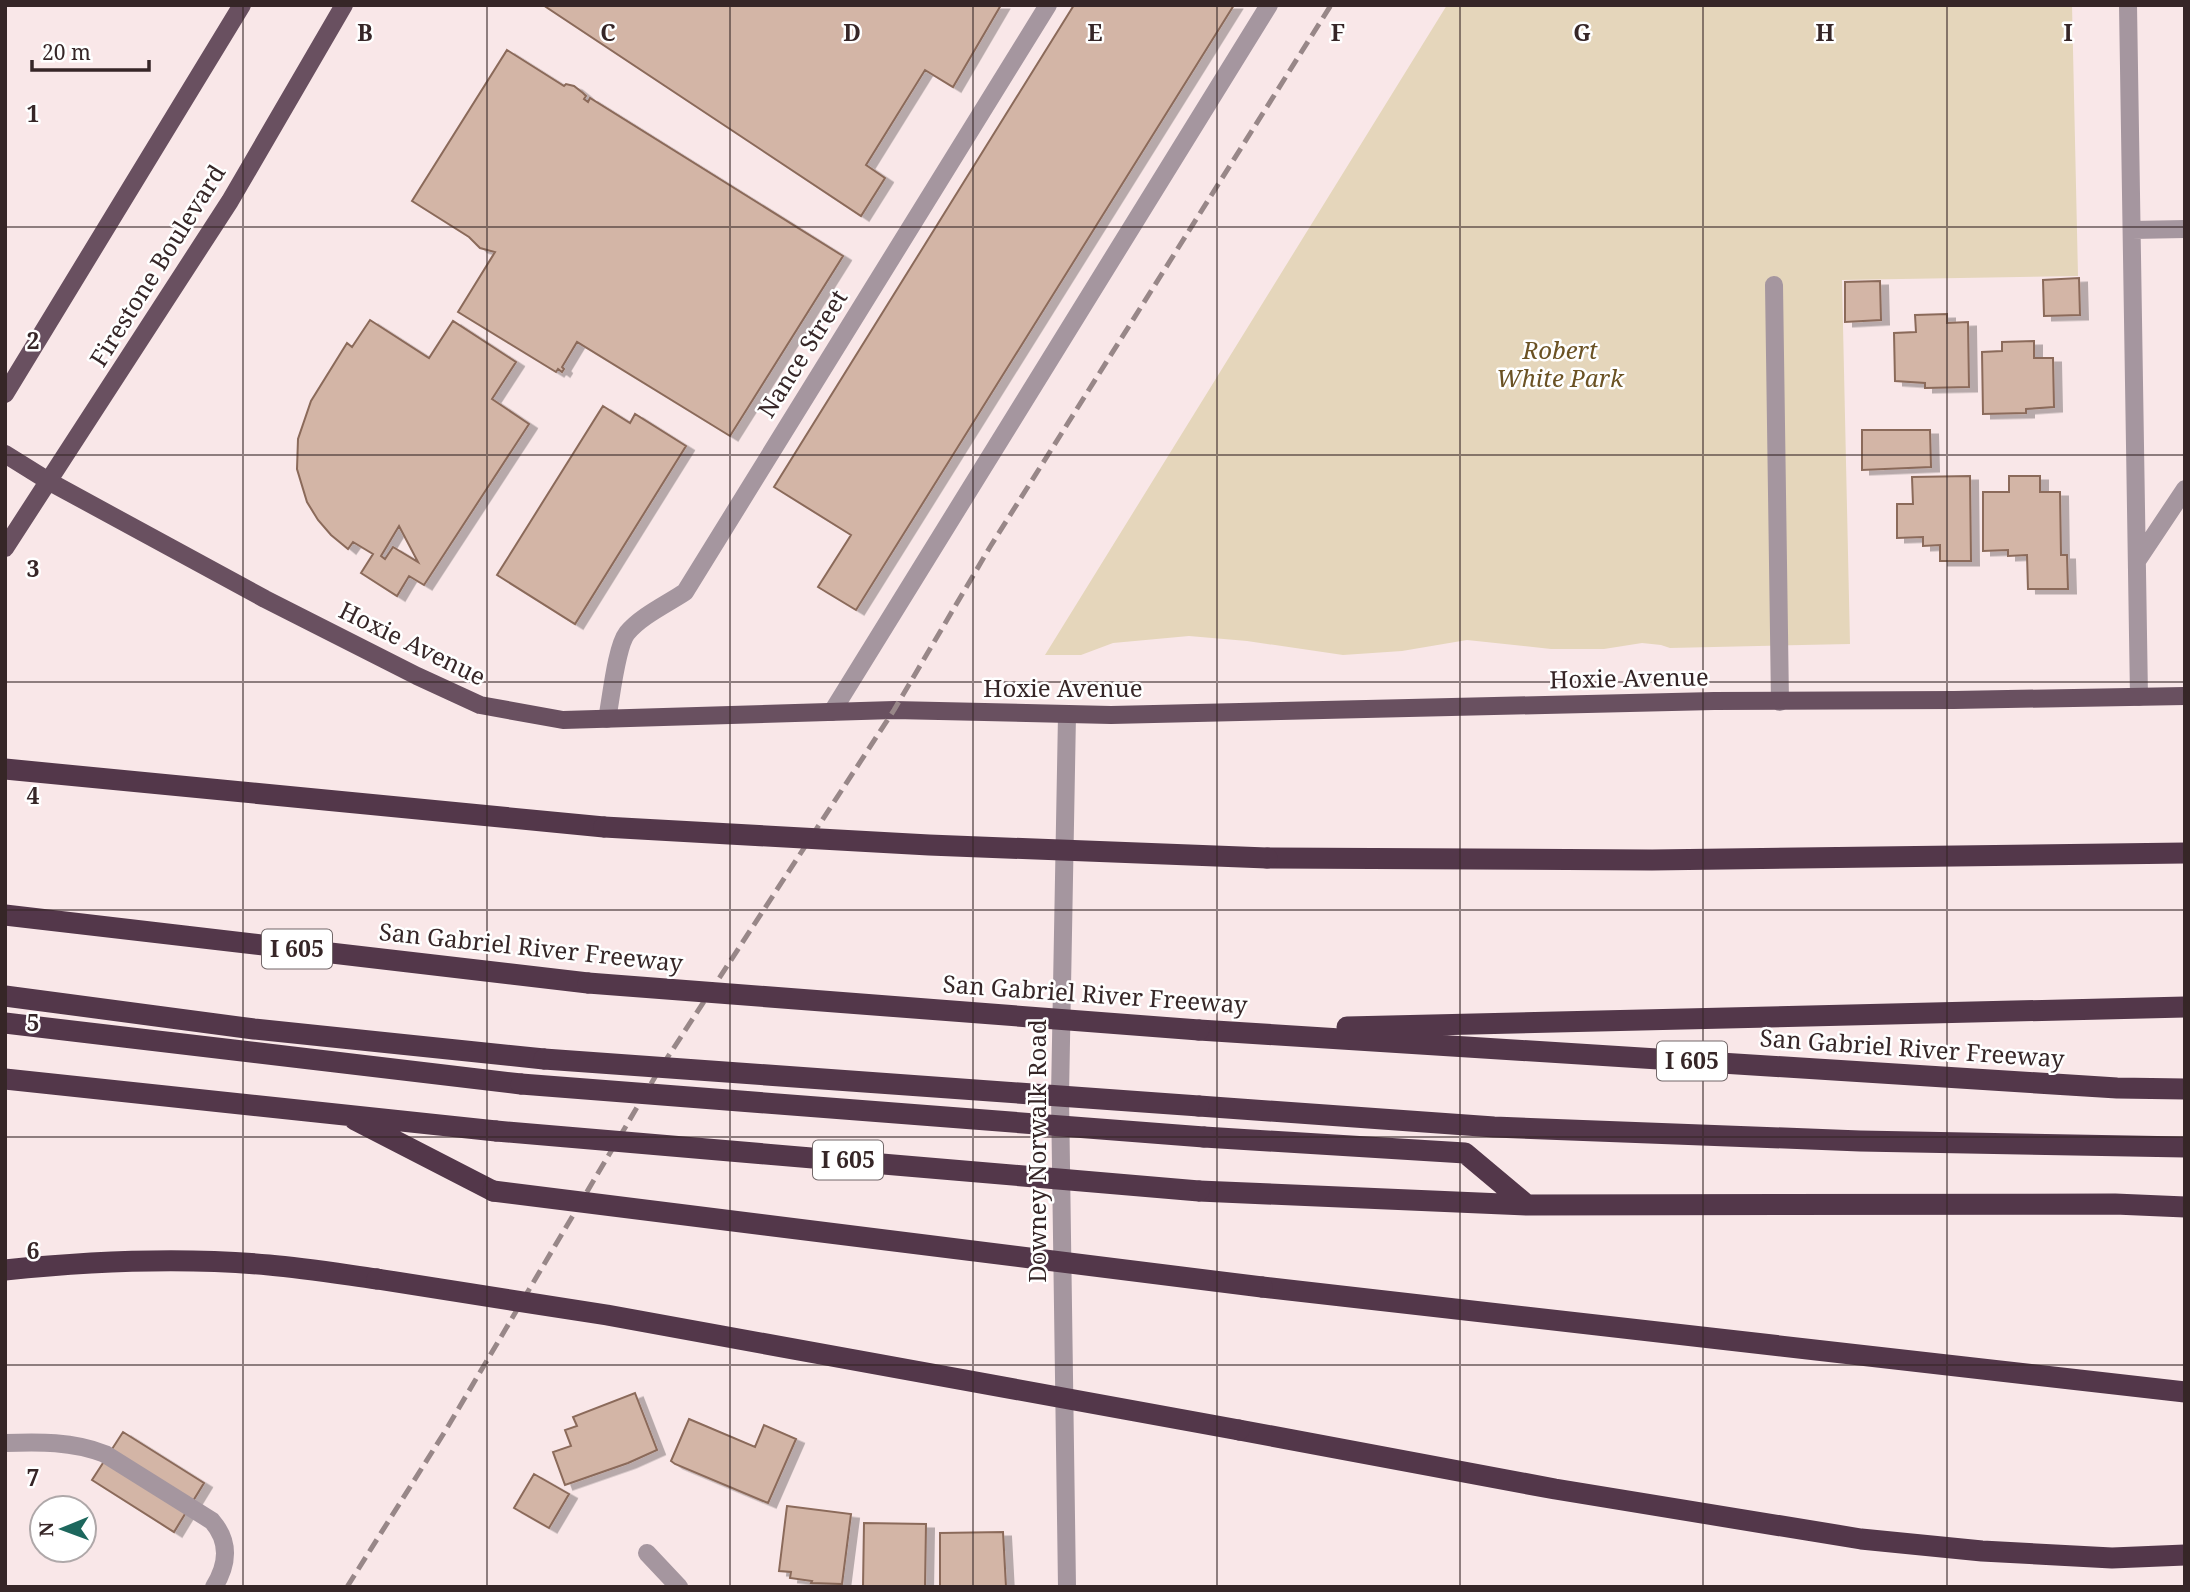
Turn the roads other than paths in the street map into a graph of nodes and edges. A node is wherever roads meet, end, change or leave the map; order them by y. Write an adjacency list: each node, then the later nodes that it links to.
1 (242, 5): 9 (main road)
2 (344, 5): 11 (main road, Firestone Boulevard)
3 (1048, 5): 20 (street, Nance Street)
4 (1269, 5): 18 (street)
5 (2129, 5): 7 (street)
6 (2185, 229): 7 (street)
7 (2132, 230): 14 (street)
8 (1774, 285): 17 (street)
9 (5, 394)
10 (5, 454): 11 (main road, Hoxie Avenue)
11 (50, 482): 13 (main road, Firestone Boulevard); 20 (main road, Hoxie Avenue)
12 (2185, 489): 14 (street)
13 (5, 548)
14 (2137, 561): 15 (street)
15 (2139, 696): 16 (main road, Hoxie Avenue); 17 (main road, Hoxie Avenue)
16 (2185, 696)
17 (1780, 702): 19 (main road, Hoxie Avenue)
18 (832, 712): 19 (main road, Hoxie Avenue); 20 (main road, Hoxie Avenue)
19 (1066, 715): 43 (street, Downey Norwalk Road)
20 (607, 719)
21 (5, 769): 24 (highway, bridge)
22 (2185, 840): 24 (highway)
23 (2185, 853): 24 (highway)
24 (1925, 855)
25 (5, 915): 29 (highway, San Gabriel River Freeway / I 605, bridge)
26 (5, 996): 33 (highway, bridge)
27 (2185, 1007): 29 (highway)
28 (5, 1023): 34 (highway, bridge)
29 (1199, 1030): 31 (highway, San Gabriel River Freeway / I 605)
30 (5, 1079): 32 (highway, I 605)
31 (2185, 1089)
32 (344, 1114): 34 (highway, I 605, bridge); 37 (highway, bridge)
33 (2185, 1147)
34 (1527, 1205): 35 (highway, I 605)
35 (2185, 1207)
36 (5, 1270): 40 (highway, bridge)
37 (2185, 1392)
38 (5, 1443): 41 (street)
39 (647, 1553): 42 (street)
40 (2185, 1555)
41 (214, 1587)
42 (679, 1587)
43 (1067, 1587)

